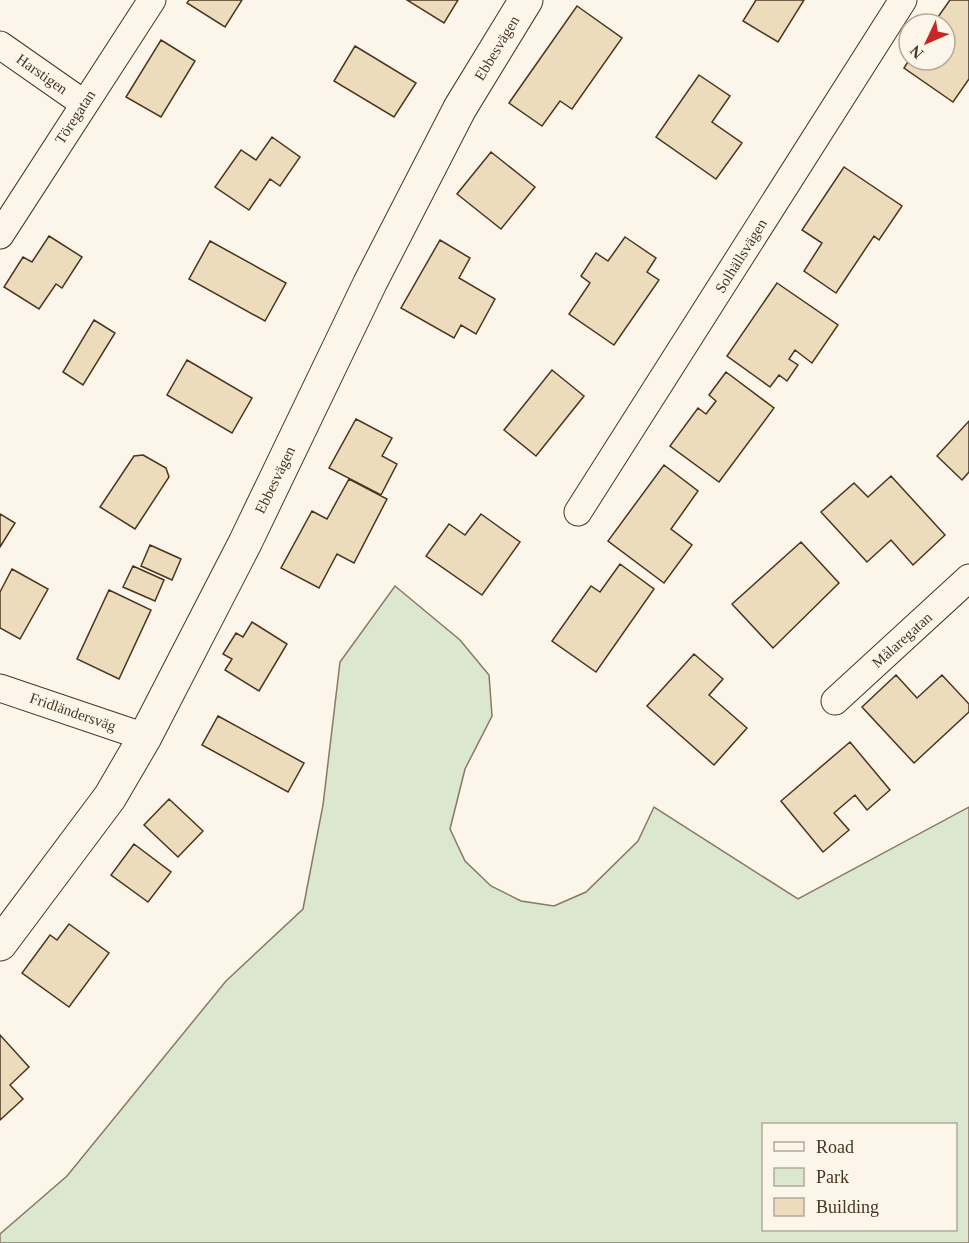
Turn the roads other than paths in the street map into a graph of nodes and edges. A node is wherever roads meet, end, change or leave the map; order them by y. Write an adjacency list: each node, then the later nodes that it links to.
1 (152, 0): 5 (street, Töregatan)
2 (526, 0): 11 (street, Ebbesvägen)
3 (903, 0): 7 (street, Solhällsvägen)
4 (0, 45): 5 (street, Harstigen)
5 (83, 103): 6 (street, Töregatan)
6 (0, 235)
7 (578, 512)
8 (969, 578): 10 (street, Målaregatan)
9 (0, 688): 11 (street, Fridländersväg)
10 (835, 701)
11 (145, 737): 12 (street, Ebbesvägen)
12 (0, 944)

